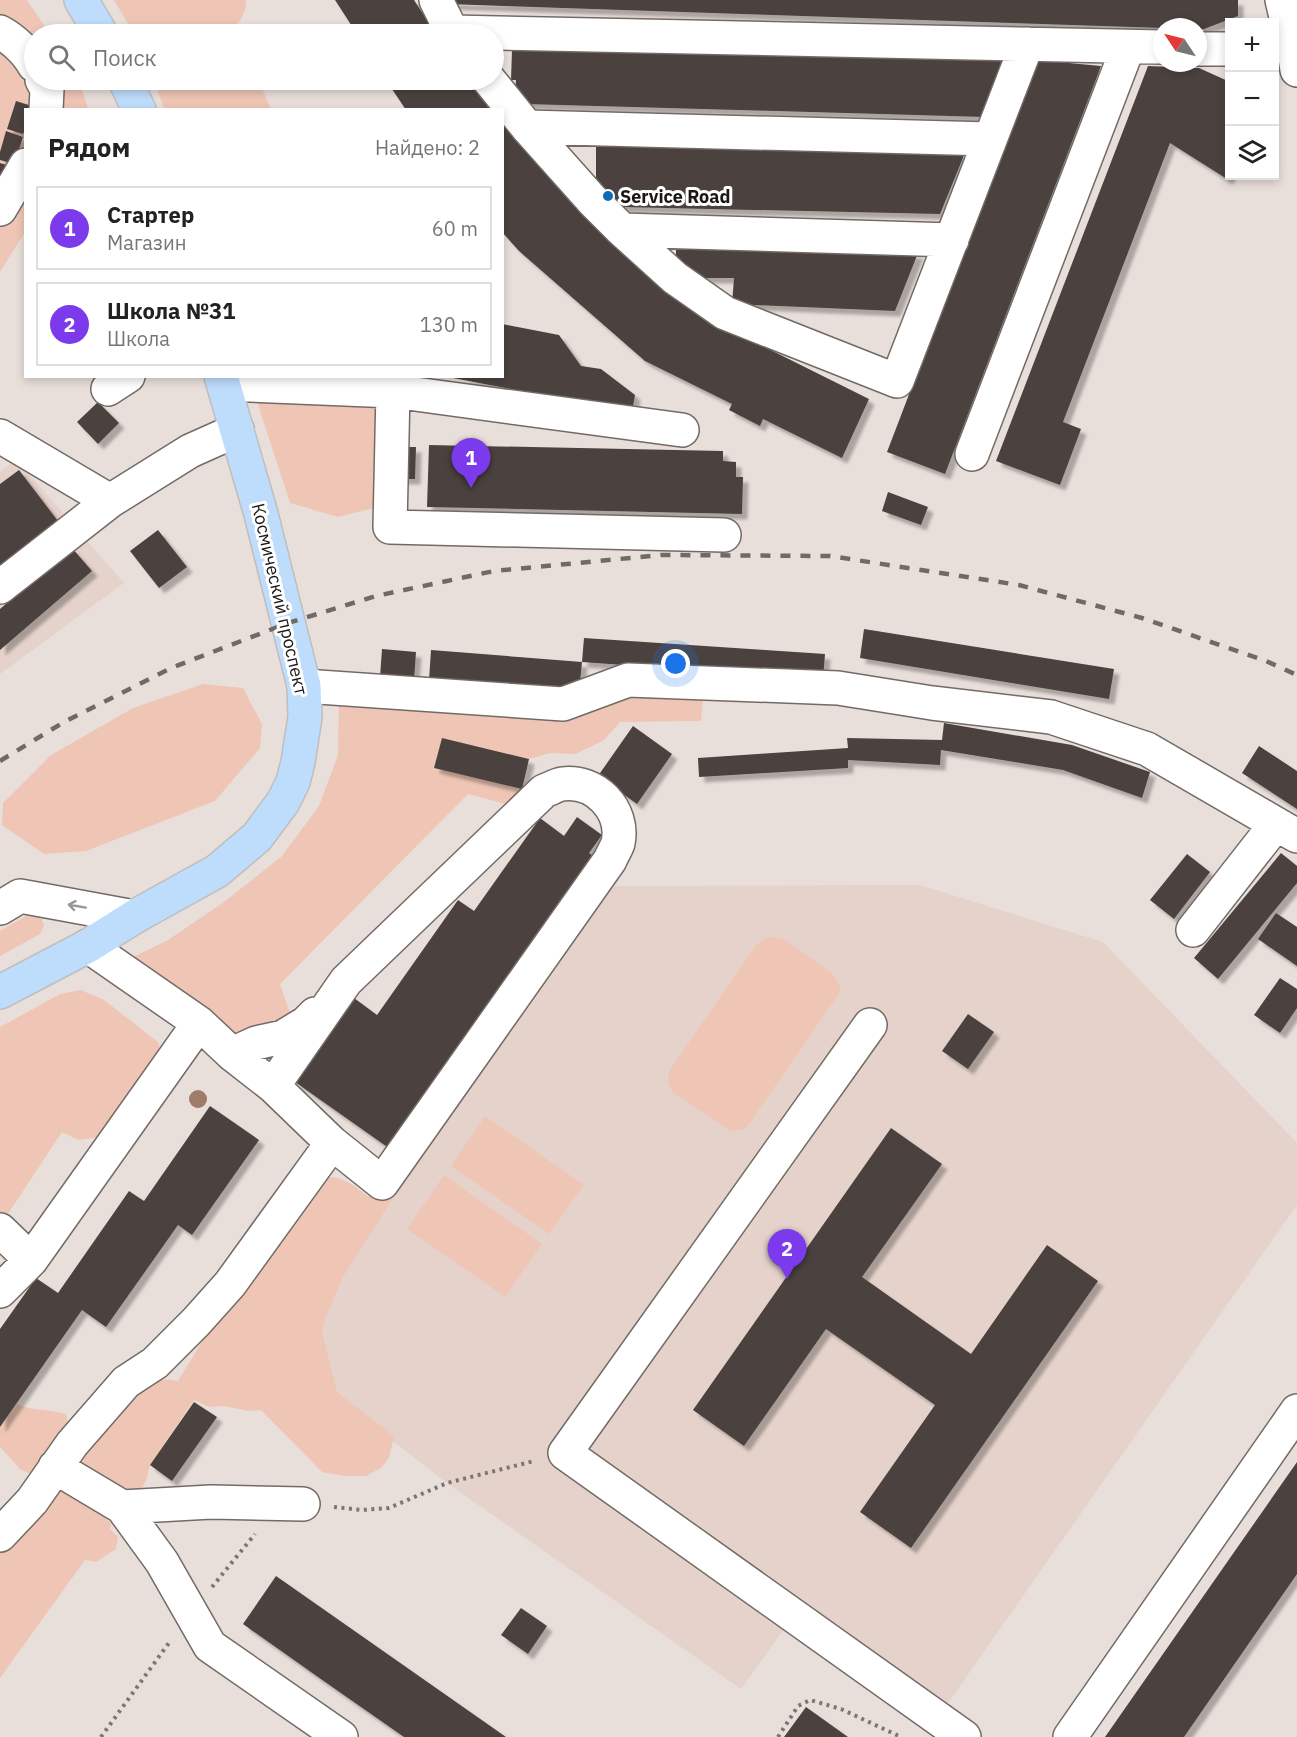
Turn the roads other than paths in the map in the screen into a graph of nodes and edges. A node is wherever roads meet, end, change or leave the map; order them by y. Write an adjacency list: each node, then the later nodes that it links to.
1 (81, 0): 4 (main road)
2 (436, 0): 5 (street)
3 (1281, 0): 14 (street)
4 (95, 24)
5 (448, 24)
6 (0, 32): 13 (street)
7 (504, 34): 8 (street)
8 (1027, 44): 9 (street); 21 (street)
9 (1128, 47): 10 (street); 31 (street)
10 (1153, 48)
11 (1207, 49): 12 (street)
12 (1225, 50)
13 (24, 51)
14 (1291, 56)
15 (48, 90): 18 (street)
16 (130, 90): 19 (main road)
17 (497, 90): 20 (street)
18 (46, 108)
19 (138, 108)
20 (527, 127): 21 (street); 24 (street)
21 (990, 139): 25 (street)
22 (24, 168): 23 (street)
23 (0, 209)
24 (622, 230): 25 (street); 25 (street)
25 (952, 240)
26 (222, 380): 27 (street); 28 (main road, Космический проспект)
27 (393, 391): 29 (street); 33 (street)
28 (237, 430): 32 (street); 35 (main road, Космический проспект)
29 (682, 430)
30 (6, 449): 32 (street)
31 (972, 454)
32 (110, 501): 34 (street)
33 (724, 535)
34 (0, 587)
35 (304, 686): 36 (street); 38 (main road, Космический проспект)
36 (1287, 830): 39 (street)
37 (0, 908): 38 (street, one-way to 37)
38 (134, 917): 40 (main road, Космический проспект)
39 (1192, 930)
40 (88, 946): 41 (main road, Космический проспект); 43 (street)
41 (0, 992)
42 (339, 992): 45 (street); 46 (street); 47 (street)
43 (199, 1023): 45 (street); 49 (street)
44 (870, 1025): 57 (street)
45 (232, 1054): 46 (street)
46 (273, 1086): 47 (street)
47 (332, 1143): 52 (street)
48 (0, 1230): 49 (street)
49 (31, 1260): 50 (street)
50 (0, 1291)
51 (1297, 1411): 58 (street)
52 (54, 1467): 54 (street); 55 (street)
53 (303, 1504): 54 (street)
54 (122, 1507): 56 (street)
55 (0, 1535)
56 (341, 1737)
57 (964, 1737)
58 (1070, 1737)

